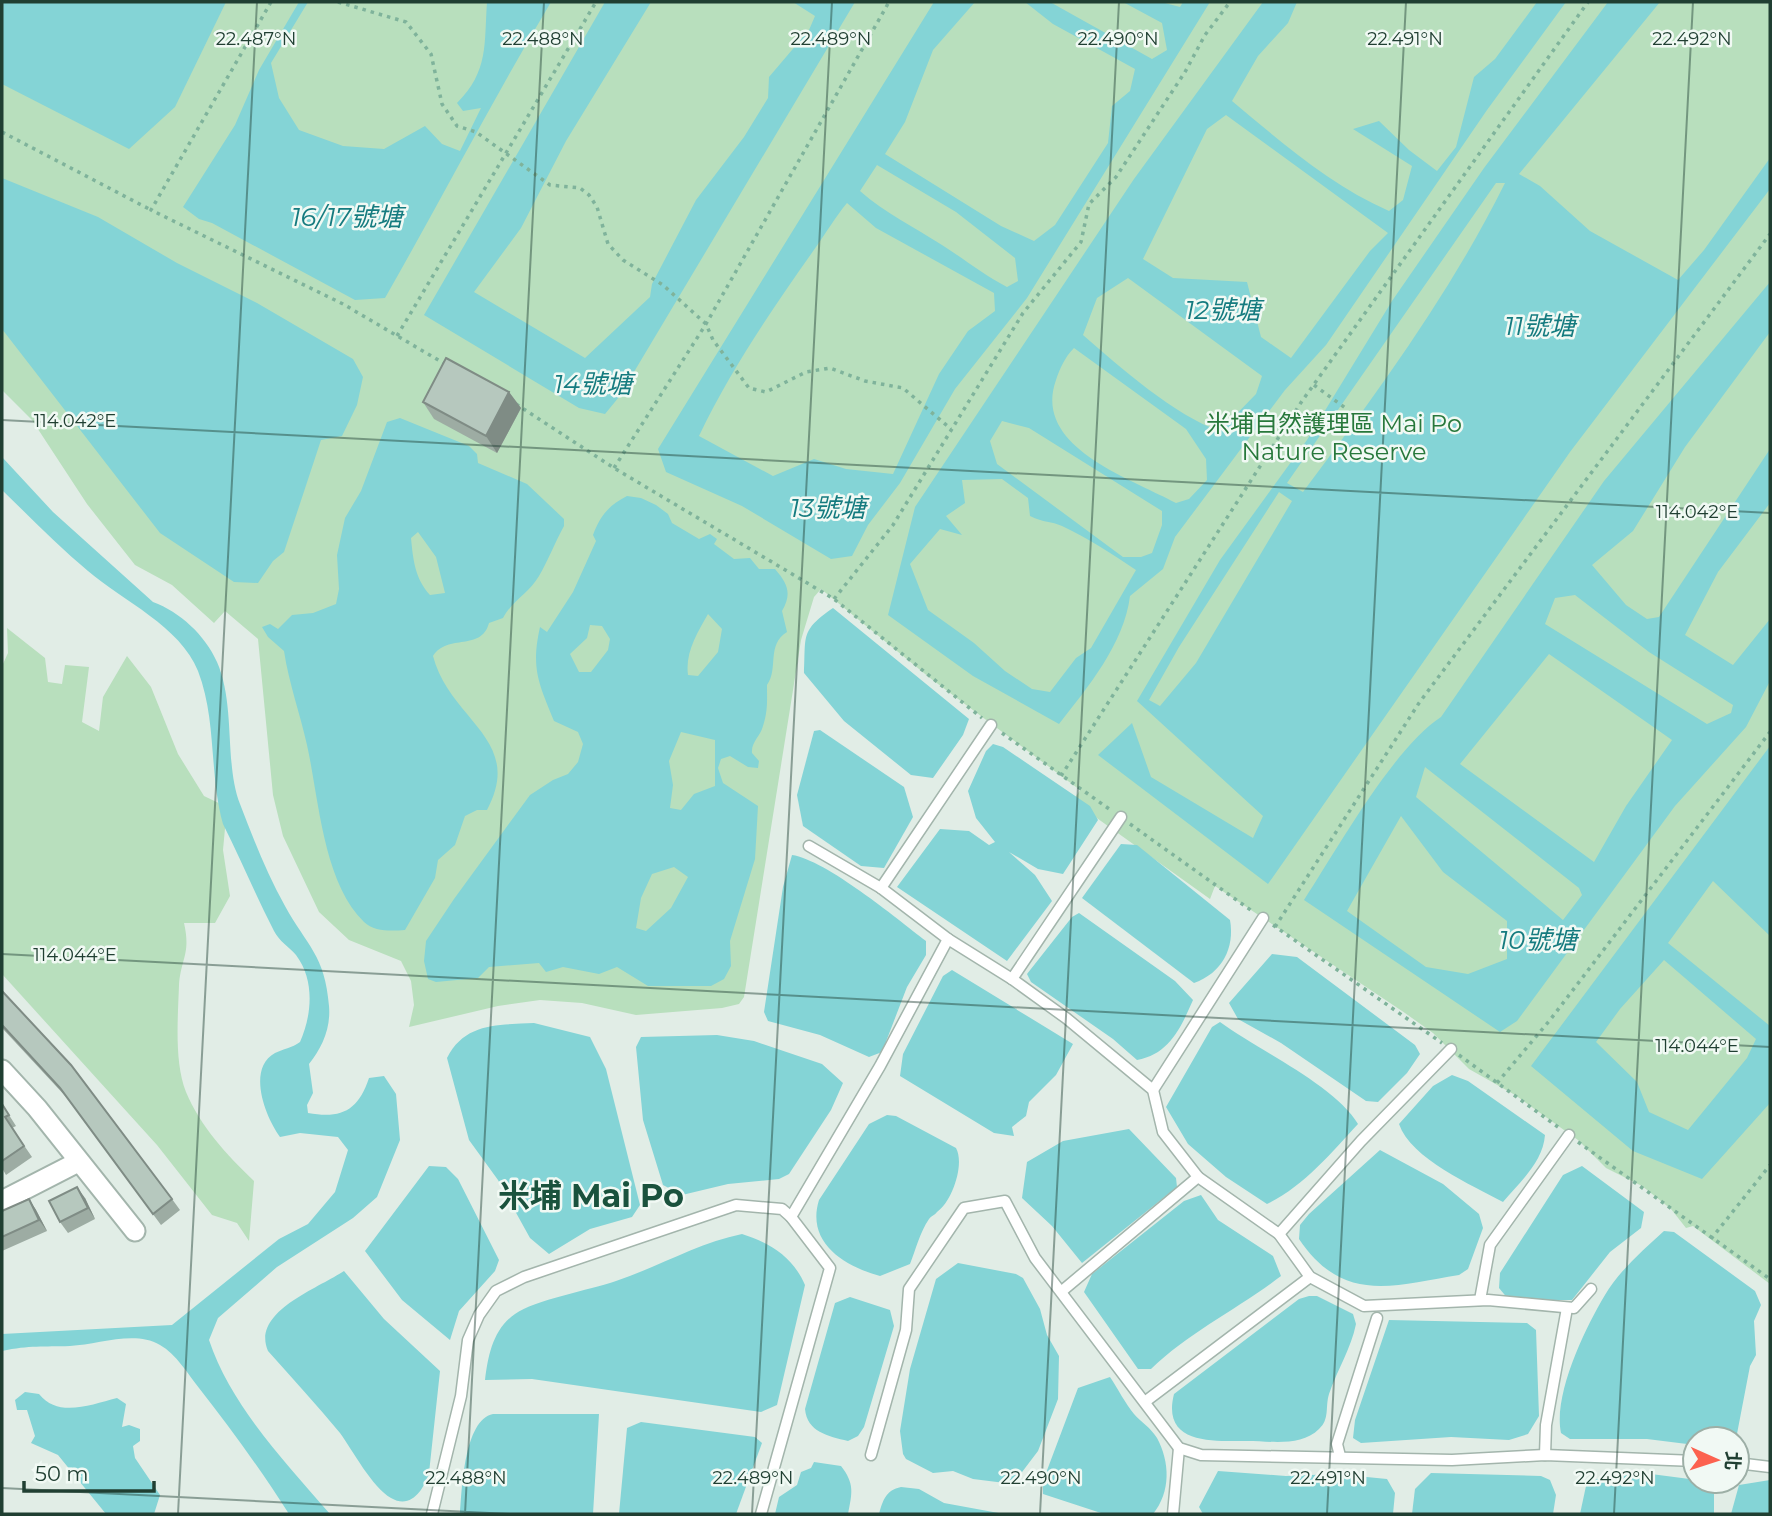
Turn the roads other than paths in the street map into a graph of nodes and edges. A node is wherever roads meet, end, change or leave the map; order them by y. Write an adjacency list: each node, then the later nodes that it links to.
1 (991, 725): 4 (lane)
2 (1121, 817): 7 (lane)
3 (809, 846): 4 (lane)
4 (881, 888): 6 (lane)
5 (1263, 918): 10 (lane)
6 (948, 939): 7 (lane); 15 (lane)
7 (1012, 979): 10 (lane)
8 (1451, 1049): 17 (lane)
9 (2, 1070): 12 (street)
10 (1153, 1090): 13 (lane)
11 (1569, 1135): 21 (lane)
12 (78, 1162): 14 (street); 16 (street)
13 (1198, 1177): 17 (lane); 20 (lane)
14 (2, 1201)
15 (791, 1217): 32 (lane); 33 (lane)
16 (135, 1231)
17 (1279, 1234): 18 (lane)
18 (1310, 1277): 21 (lane); 24 (lane)
19 (1591, 1289): 22 (lane)
20 (1062, 1291): 24 (lane); 26 (lane)
21 (1480, 1300): 22 (lane)
22 (1567, 1308): 27 (lane)
23 (1377, 1318): 28 (lane)
24 (1146, 1401): 25 (lane)
25 (1179, 1448): 28 (lane); 34 (lane)
26 (871, 1455)
27 (1545, 1455): 28 (lane); 29 (lane)
28 (1340, 1456)
29 (1681, 1460)
30 (1751, 1465): 31 (lane)
31 (1770, 1467)
32 (432, 1514)
33 (761, 1514)
34 (1173, 1514)

